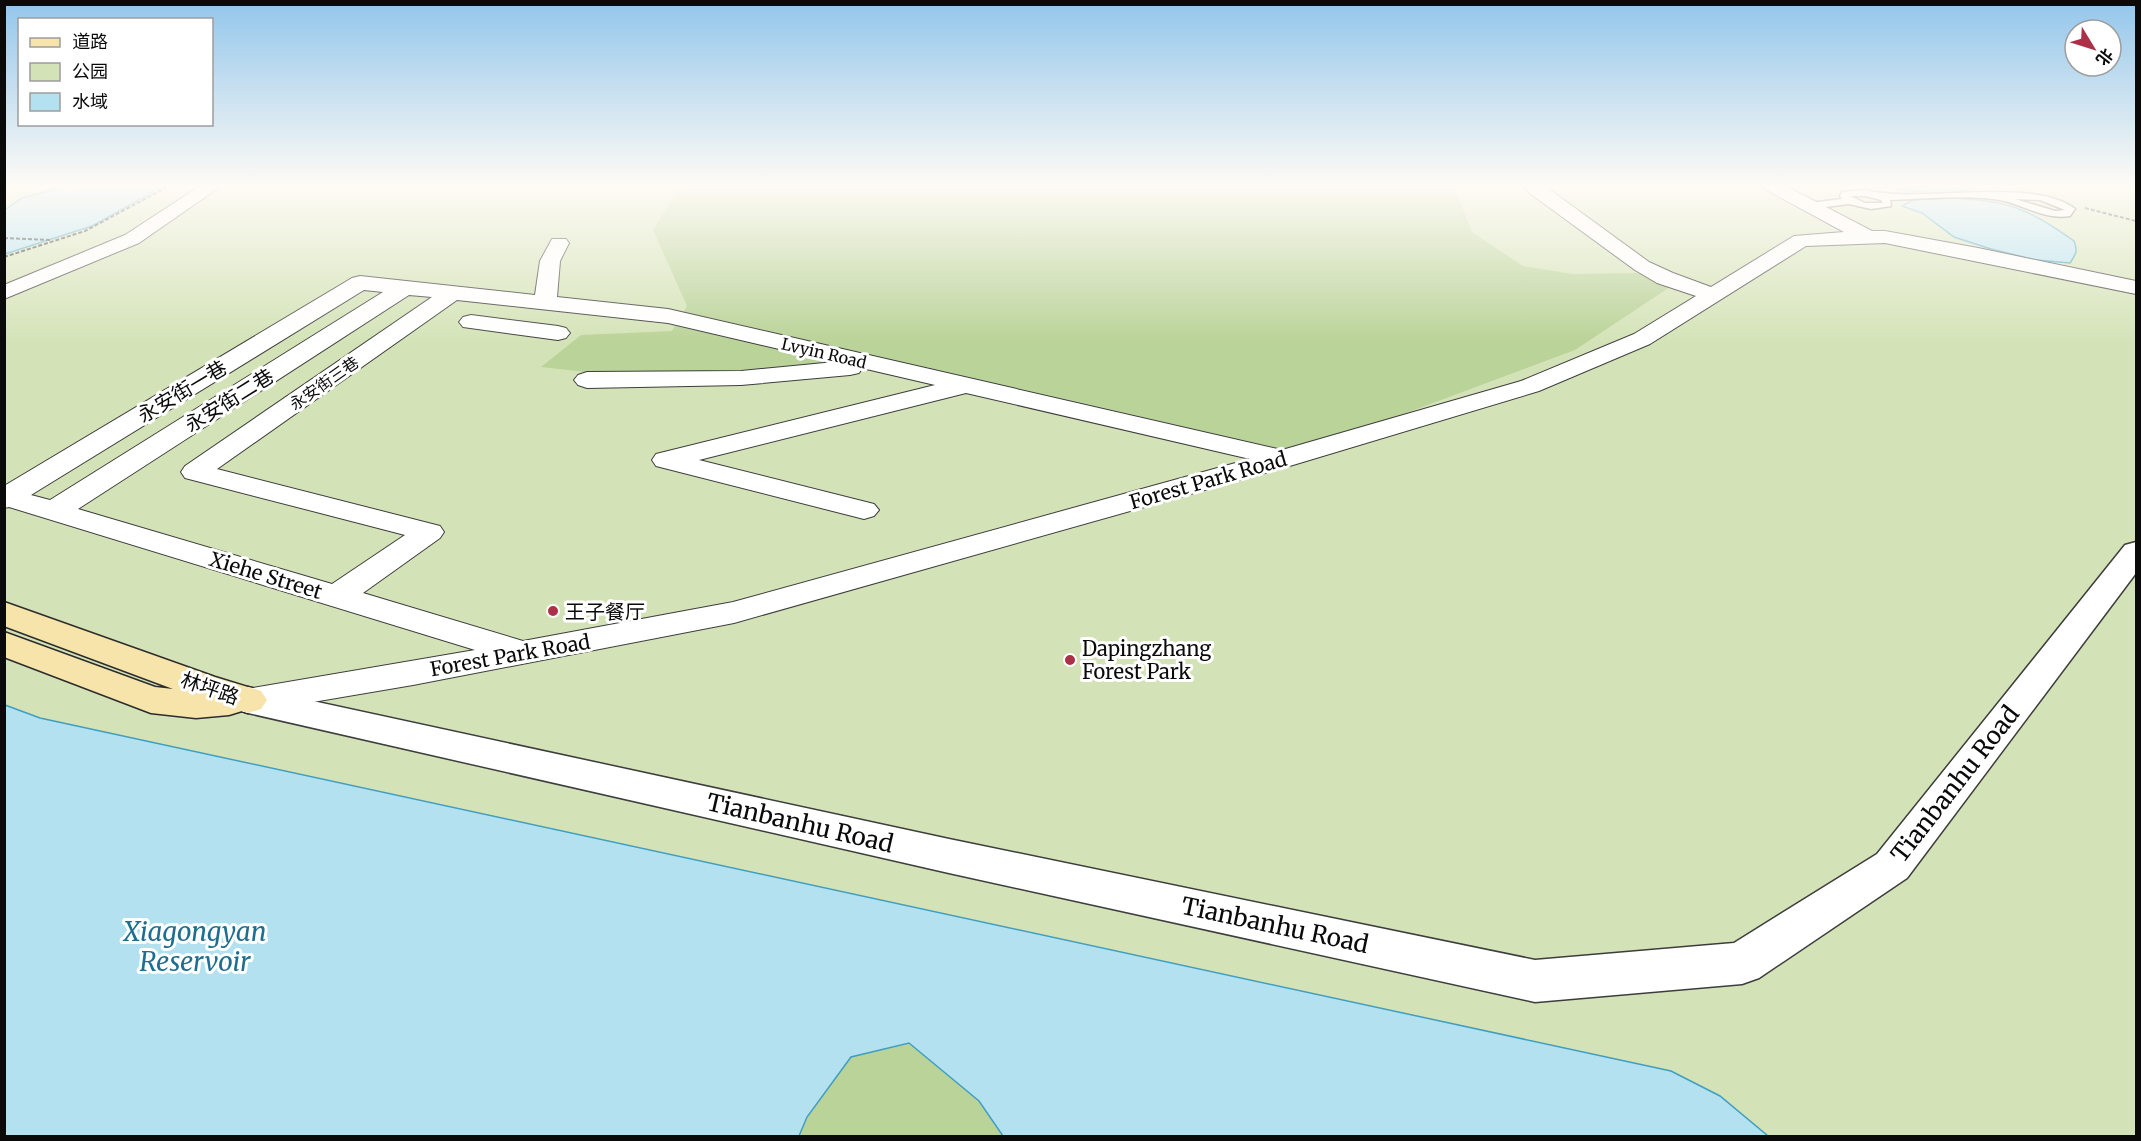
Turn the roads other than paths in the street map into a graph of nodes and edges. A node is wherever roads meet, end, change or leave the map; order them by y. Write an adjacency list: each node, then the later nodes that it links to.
1 (135, 237): 9 (street)
2 (1602, 237): 11 (street)
3 (1860, 237): 11 (street, Forest Park Road)
4 (1886, 237): 8 (street, Forest Park Road)
5 (559, 243): 12 (street)
6 (360, 283): 7 (street, Lvyin Road); 20 (street, 永安街一巷)
7 (405, 288): 10 (street, Lvyin Road); 22 (street, 永安街二巷)
8 (2136, 288)
9 (4, 293)
10 (453, 293): 12 (street, Lvyin Road); 24 (street, 永安街三巷)
11 (1714, 296): 19 (street, Forest Park Road)
12 (550, 304): 14 (street); 16 (street, Lvyin Road)
13 (471, 322): 14 (street)
14 (525, 329): 15 (street)
15 (558, 333)
16 (878, 365): 17 (street); 18 (street, Lvyin Road)
17 (587, 380)
18 (966, 385): 19 (street, Lvyin Road); 21 (street)
19 (1283, 459): 27 (street, Forest Park Road)
20 (6, 498): 22 (street, Xiehe Street)
21 (864, 510)
22 (54, 511): 24 (street, Xiehe Street)
23 (2136, 552): 28 (street, Tianbanhu Road)
24 (337, 596): 27 (street, Xiehe Street)
25 (4, 613): 28 (main road, 林坪路)
26 (4, 644): 28 (main road, 林坪路)
27 (524, 653): 28 (street, Forest Park Road)
28 (248, 700)

